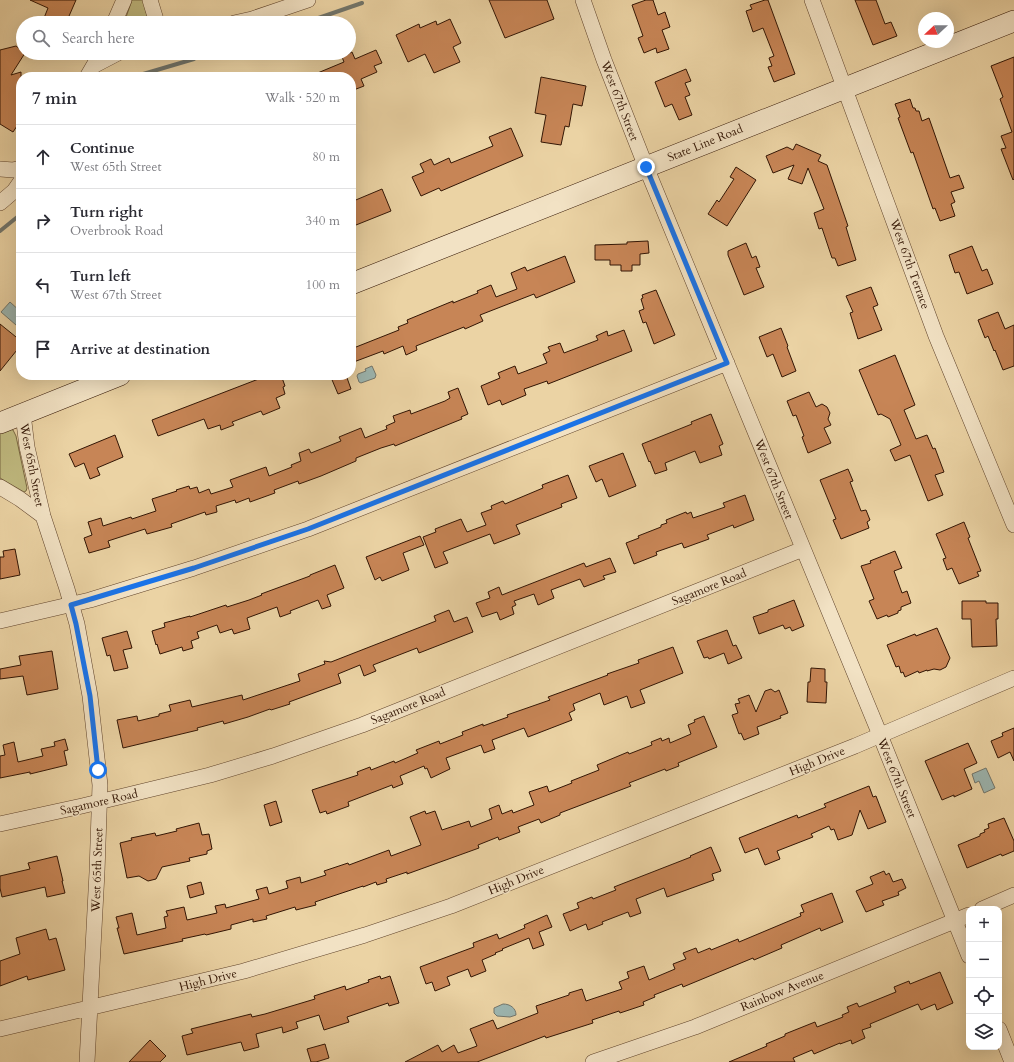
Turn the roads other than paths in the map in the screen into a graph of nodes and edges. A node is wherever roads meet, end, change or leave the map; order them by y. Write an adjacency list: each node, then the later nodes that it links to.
1 (124, 0): 6 (street)
2 (150, 0): 7 (street)
3 (308, 0): 8 (street)
4 (583, 0): 13 (street, West 67th Street)
5 (812, 0): 12 (street, West 67th Terrace)
6 (117, 16)
7 (155, 16)
8 (261, 16)
9 (1014, 21): 12 (main road, State Line Road)
10 (104, 60): 11 (street)
11 (94, 65)
12 (845, 88): 13 (main road, State Line Road); 25 (street, West 67th Terrace)
13 (646, 167): 18 (main road, State Line Road); 19 (street, West 67th Street)
14 (0, 169): 15 (street)
15 (16, 169)
16 (16, 188): 17 (street)
17 (0, 203)
18 (356, 282)
19 (727, 363): 26 (street, West 67th Street); 27 (street)
20 (108, 380): 21 (main road)
21 (23, 414): 22 (main road); 24 (street, West 65th Street)
22 (0, 422)
23 (0, 487): 24 (street, West 65th Street)
24 (43, 516): 27 (street, West 65th Street)
25 (1014, 525)
26 (803, 549): 30 (street, West 67th Street); 31 (street, Sagamore Road)
27 (71, 605): 28 (street); 31 (street, West 65th Street)
28 (0, 620)
29 (1014, 678): 30 (street, High Drive)
30 (880, 735): 36 (street, West 67th Street); 38 (street, High Drive)
31 (99, 802): 32 (street, Sagamore Road); 38 (street, West 65th Street)
32 (0, 824)
33 (1014, 895): 34 (street)
34 (989, 906)
35 (966, 916): 36 (street, Rainbow Avenue)
36 (955, 921): 37 (street, West 67th Street); 42 (street, Rainbow Avenue)
37 (966, 948)
38 (90, 1008): 39 (street, High Drive); 41 (street, West 65th Street)
39 (0, 1029)
40 (1002, 1037): 43 (street)
41 (88, 1062)
42 (593, 1062)
43 (1012, 1062)

